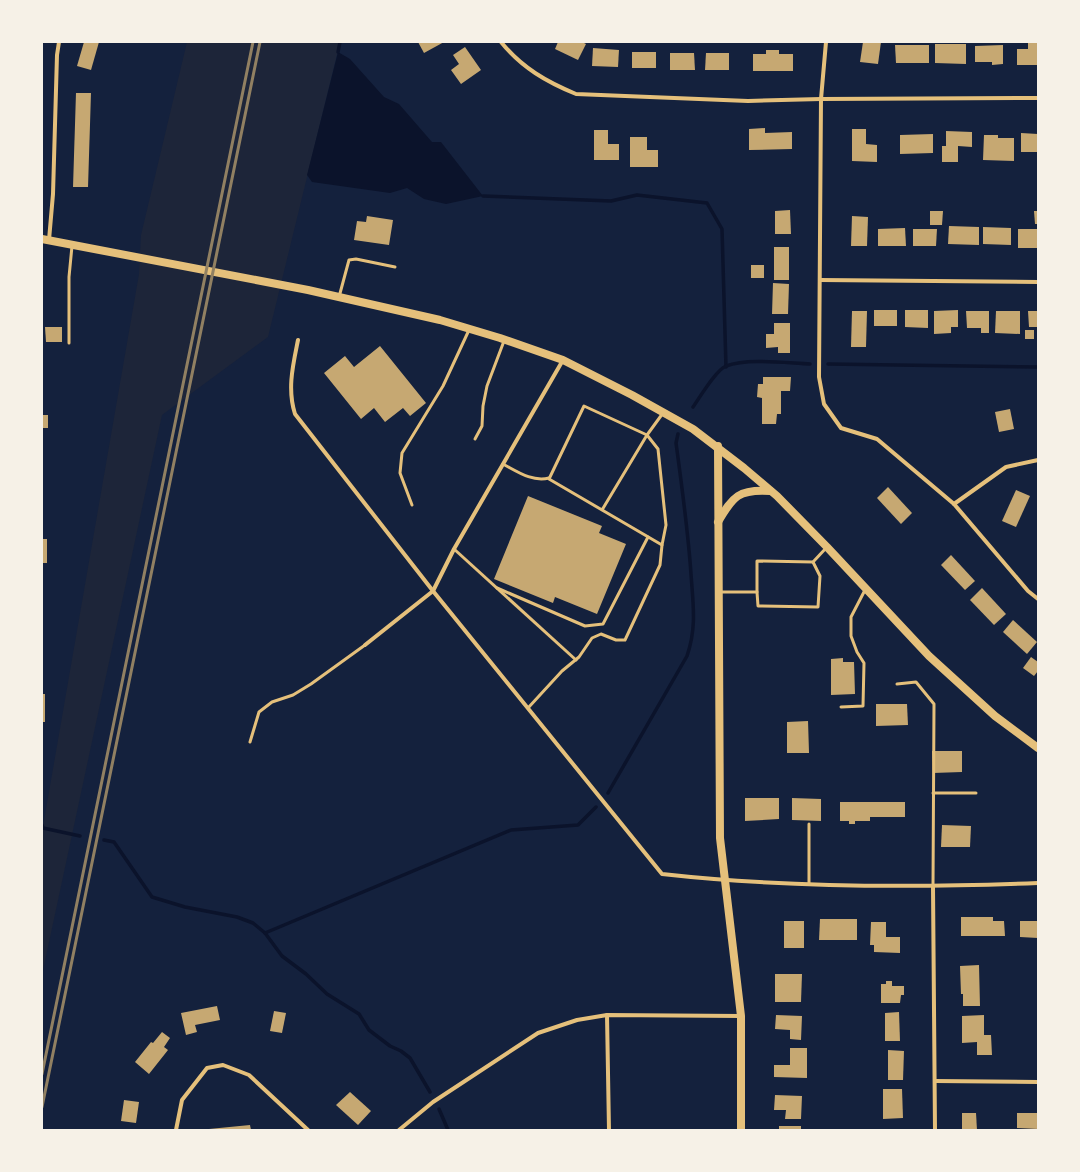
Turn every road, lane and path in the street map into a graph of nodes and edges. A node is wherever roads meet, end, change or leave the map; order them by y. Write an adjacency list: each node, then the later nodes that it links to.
1 (59, 42): 6 (street)
2 (501, 42): 5 (street)
3 (826, 42): 5 (street)
4 (1038, 98): 5 (street)
5 (822, 99): 9 (street)
6 (45, 239): 7 (main road)
7 (72, 244): 11 (main road); 15 (lane)
8 (395, 267): 11 (lane)
9 (820, 280): 10 (street); 25 (street)
10 (1038, 282)
11 (339, 297): 12 (main road)
12 (470, 329): 13 (main road); 26 (lane)
13 (505, 339): 16 (main road); 19 (lane)
14 (298, 340): 36 (street)
15 (69, 343)
16 (563, 360): 17 (main road); 22 (street)
17 (663, 413): 18 (lane); 20 (main road)
18 (647, 435): 23 (lane); 27 (lane); 30 (lane)
19 (475, 439)
20 (718, 446): 24 (main road); 28 (main road)
21 (1038, 460): 25 (street)
22 (503, 464): 23 (lane); 32 (street)
23 (549, 478): 27 (lane)
24 (770, 491): 28 (main road); 31 (main road)
25 (954, 504): 39 (street)
26 (412, 505)
27 (602, 510): 29 (lane)
28 (718, 523): 37 (main road)
29 (648, 537): 30 (lane); 34 (lane)
30 (662, 545): 41 (lane)
31 (827, 547): 33 (lane); 35 (main road)
32 (454, 549): 34 (lane); 36 (street)
33 (814, 562): 38 (lane); 38 (lane)
34 (497, 588): 41 (lane)
35 (865, 590): 43 (lane); 46 (main road)
36 (433, 591): 40 (street); 44 (street)
37 (718, 592): 38 (lane); 50 (main road)
38 (757, 592)
39 (1038, 599)
40 (365, 645): 45 (lane)
41 (576, 660): 44 (lane)
42 (896, 684): 47 (lane)
43 (841, 707)
44 (528, 708): 50 (street)
45 (250, 742)
46 (1038, 748)
47 (934, 793): 48 (lane); 53 (lane)
48 (976, 793)
49 (809, 824): 51 (lane)
50 (724, 881): 51 (street); 55 (main road)
51 (809, 884): 53 (street)
52 (1038, 884): 53 (street)
53 (933, 887): 56 (street)
54 (607, 1015): 55 (street); 60 (street); 61 (street)
55 (741, 1016): 62 (main road)
56 (935, 1082): 57 (street); 63 (street)
57 (1038, 1082)
58 (176, 1130): 59 (street)
59 (308, 1130)
60 (399, 1130)
61 (608, 1130)
62 (741, 1130)
63 (935, 1130)

